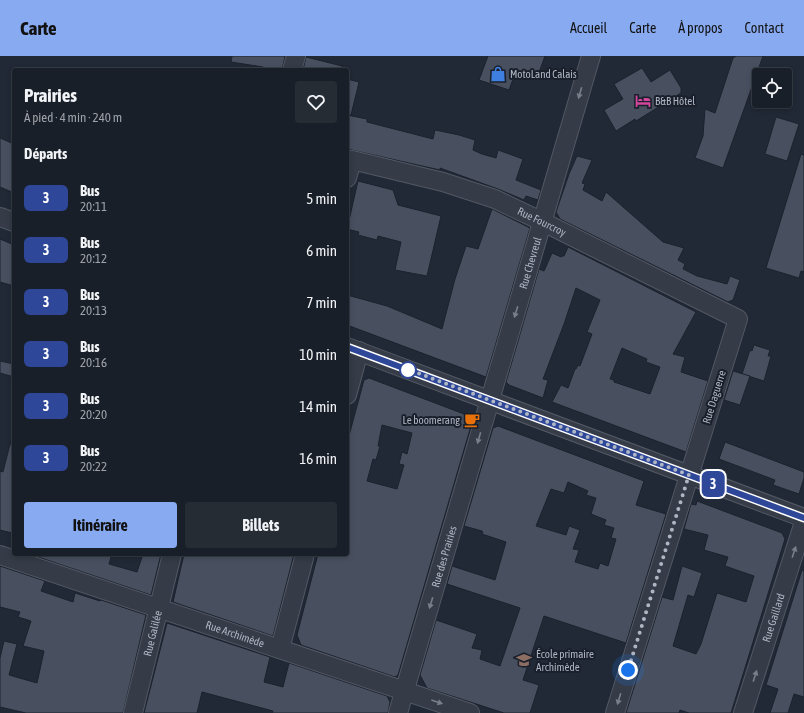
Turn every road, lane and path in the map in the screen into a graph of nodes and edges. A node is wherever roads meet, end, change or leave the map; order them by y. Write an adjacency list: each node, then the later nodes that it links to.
1 (296, 56): 3 (street)
2 (591, 56): 7 (street, Rue Chevreul, one-way to 7)
3 (293, 68)
4 (349, 171): 7 (street, Rue Fourcroy)
5 (0, 217): 6 (street)
6 (12, 221)
7 (543, 222): 8 (street, Rue Fourcroy); 11 (street, Rue Chevreul, one-way to 11)
8 (738, 319): 12 (street, Rue Daguerre)
9 (353, 349): 10 (street); 11 (street)
10 (349, 380)
11 (490, 400): 12 (street); 21 (street, Rue des Prairies, one-way to 21)
12 (689, 475): 13 (street); 25 (street, Rue Daguerre, one-way to 25)
13 (804, 518)
14 (804, 522): 26 (street, Rue Gaillard, one-way to 14)
15 (0, 555): 18 (street, Rue Archimède)
16 (171, 556): 19 (street, Rue Galilée)
17 (304, 556): 20 (street)
18 (22, 558): 19 (street, Rue Archimède)
19 (158, 608): 20 (street, Rue Archimède); 22 (street, Rue Galilée)
20 (280, 649): 21 (street, Rue Archimède)
21 (405, 691): 23 (street, Rue des Prairies); 24 (street, Rue Archimède, one-way to 24)
22 (133, 713)
23 (398, 713)
24 (470, 713)
25 (615, 713)
26 (743, 713)

